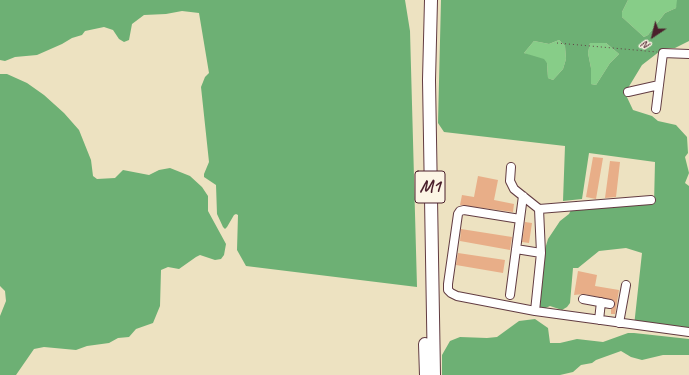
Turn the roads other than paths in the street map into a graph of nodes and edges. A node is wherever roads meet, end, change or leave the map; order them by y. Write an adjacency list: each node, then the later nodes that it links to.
1 (423, 0): 23 (highway, M1)
2 (431, 0): 24 (highway, M1)
3 (689, 54): 4 (street)
4 (659, 85): 5 (street); 6 (street)
5 (628, 92)
6 (656, 109)
7 (511, 168): 8 (street)
8 (523, 196): 10 (street); 11 (street)
9 (651, 200): 10 (street)
10 (539, 209): 13 (street)
11 (520, 219): 12 (street); 19 (street)
12 (516, 248): 13 (street); 15 (street)
13 (541, 253): 19 (street)
14 (626, 285): 21 (street)
15 (510, 295)
16 (583, 299): 17 (street)
17 (601, 302): 18 (street); 20 (street)
18 (610, 304)
19 (535, 311): 20 (street)
20 (599, 320): 21 (street)
21 (619, 323): 22 (street)
22 (689, 332)
23 (426, 375)
24 (434, 375)

